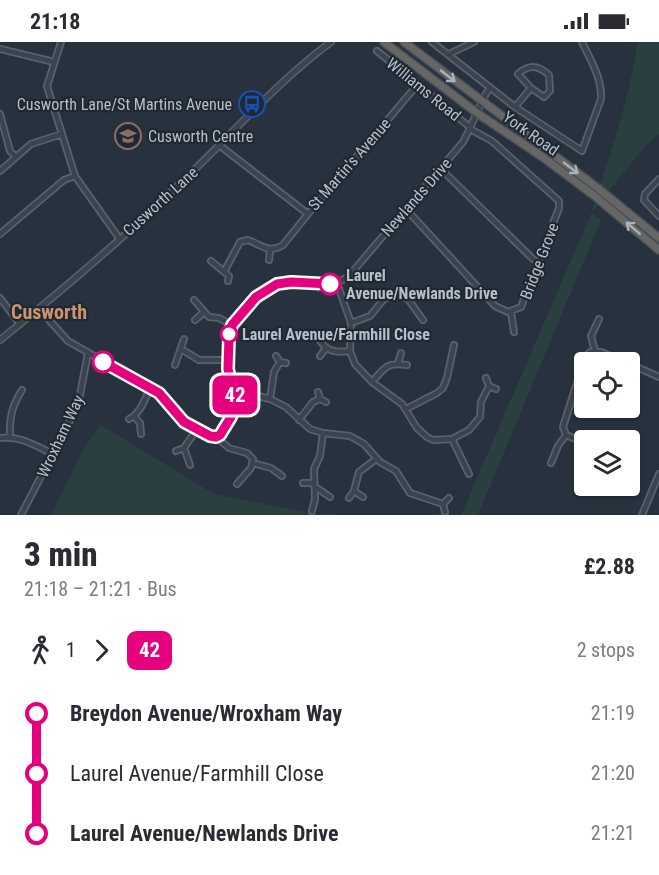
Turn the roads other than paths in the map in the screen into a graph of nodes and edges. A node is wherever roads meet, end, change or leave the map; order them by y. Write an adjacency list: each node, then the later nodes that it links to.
1 (61, 42): 11 (street)
2 (330, 42): 21 (street, Cusworth Lane)
3 (404, 42): 15 (highway, York Road, one-way to 15)
4 (432, 42): 10 (street)
5 (474, 42): 10 (street)
6 (582, 42): 16 (street)
7 (387, 43): 17 (highway, York Road)
8 (0, 49): 11 (street)
9 (377, 51): 13 (street, Williams Road)
10 (449, 54): 12 (street)
11 (54, 62): 20 (street)
12 (490, 87): 15 (street, Newlands Drive); 16 (street)
13 (418, 88): 19 (street, Williams Road); 29 (street, St Martin's Avenue)
14 (531, 88): 14 (street); 16 (street)
15 (481, 101): 17 (street, Newlands Drive); 33 (highway, York Road, one-way to 33)
16 (515, 107)
17 (477, 113): 19 (street, Newlands Drive); 35 (highway, York Road, one-way to 17)
18 (0, 114): 22 (street)
19 (471, 128): 23 (street, Newlands Drive); 27 (street, Williams Road)
20 (62, 134): 22 (street); 25 (street)
21 (219, 145): 29 (street, St Martin's Avenue); 32 (street, Cusworth Lane)
22 (16, 158): 24 (street)
23 (441, 169): 28 (street, Newlands Drive); 38 (street)
24 (0, 171)
25 (75, 176): 31 (street); 32 (street)
26 (659, 179): 30 (street)
27 (559, 201): 38 (street, Bridge Grove)
28 (406, 209): 41 (street, Newlands Drive); 48 (street)
29 (308, 214): 34 (street)
30 (659, 216)
31 (0, 234)
32 (119, 238): 46 (street, Cusworth Lane)
33 (659, 238)
34 (270, 250): 36 (street); 39 (street)
35 (659, 250)
36 (269, 260)
37 (211, 261): 39 (street)
38 (539, 263): 48 (street, Bridge Grove)
39 (224, 272): 40 (street)
40 (228, 281)
41 (337, 283): 52 (street); 54 (street)
42 (395, 285): 43 (street)
43 (395, 294): 51 (street); 52 (street)
44 (0, 298): 53 (street)
45 (194, 300): 47 (street)
46 (39, 309): 53 (street, Cusworth Lane); 66 (street)
47 (204, 312): 50 (street); 54 (street)
48 (509, 312): 55 (street)
49 (599, 319): 63 (street)
50 (195, 320)
51 (423, 320)
52 (351, 323): 62 (street)
53 (20, 324): 57 (street)
54 (232, 325): 71 (street)
55 (514, 332)
56 (184, 339): 61 (street)
57 (0, 340)
58 (320, 341): 60 (street)
59 (454, 345): 64 (street)
60 (326, 348): 62 (street); 69 (street)
61 (180, 349): 71 (street); 74 (street)
62 (350, 351): 78 (street)
63 (595, 351): 65 (street); 93 (street)
64 (453, 352): 70 (street); 88 (street)
65 (601, 352)
66 (88, 353): 80 (street); 101 (street, Wroxham Way)
67 (400, 353): 72 (street)
68 (276, 356): 85 (street)
69 (320, 356)
70 (462, 356)
71 (228, 360): 84 (street)
72 (398, 363): 73 (street); 78 (street)
73 (407, 364)
74 (175, 365)
75 (640, 369): 76 (street)
76 (659, 377)
77 (486, 378): 79 (street)
78 (372, 382): 88 (street)
79 (489, 386): 82 (street); 98 (street)
80 (150, 388): 90 (street); 92 (street)
81 (22, 389): 94 (street)
82 (496, 389)
83 (318, 392): 86 (street)
84 (235, 396): 85 (street); 95 (street)
85 (270, 399): 89 (street)
86 (320, 399): 87 (street); 89 (street)
87 (326, 402)
88 (406, 409): 98 (street)
89 (299, 420): 91 (street)
90 (197, 429): 95 (street); 99 (street)
91 (323, 433): 102 (street); 113 (street)
92 (141, 434)
93 (566, 435): 97 (street); 105 (street)
94 (10, 437): 96 (street); 101 (street)
95 (216, 437): 103 (street)
96 (0, 438)
97 (574, 438)
98 (453, 439): 104 (street)
99 (184, 448): 100 (street); 106 (street)
100 (176, 450)
101 (52, 454): 122 (street, Wroxham Way)
102 (376, 459): 114 (street); 119 (street)
103 (253, 463): 110 (street); 112 (street)
104 (463, 463): 107 (street); 108 (street)
105 (551, 463)
106 (190, 465)
107 (456, 467)
108 (469, 474)
109 (659, 475): 123 (street)
110 (282, 476)
111 (303, 483): 113 (street)
112 (237, 484)
113 (313, 485): 115 (street); 120 (street)
114 (354, 491): 116 (street); 117 (street)
115 (330, 497)
116 (363, 497)
117 (349, 498)
118 (449, 498): 119 (street)
119 (443, 504): 121 (street)
120 (312, 511)
121 (445, 512)
122 (21, 515)
123 (642, 515)

